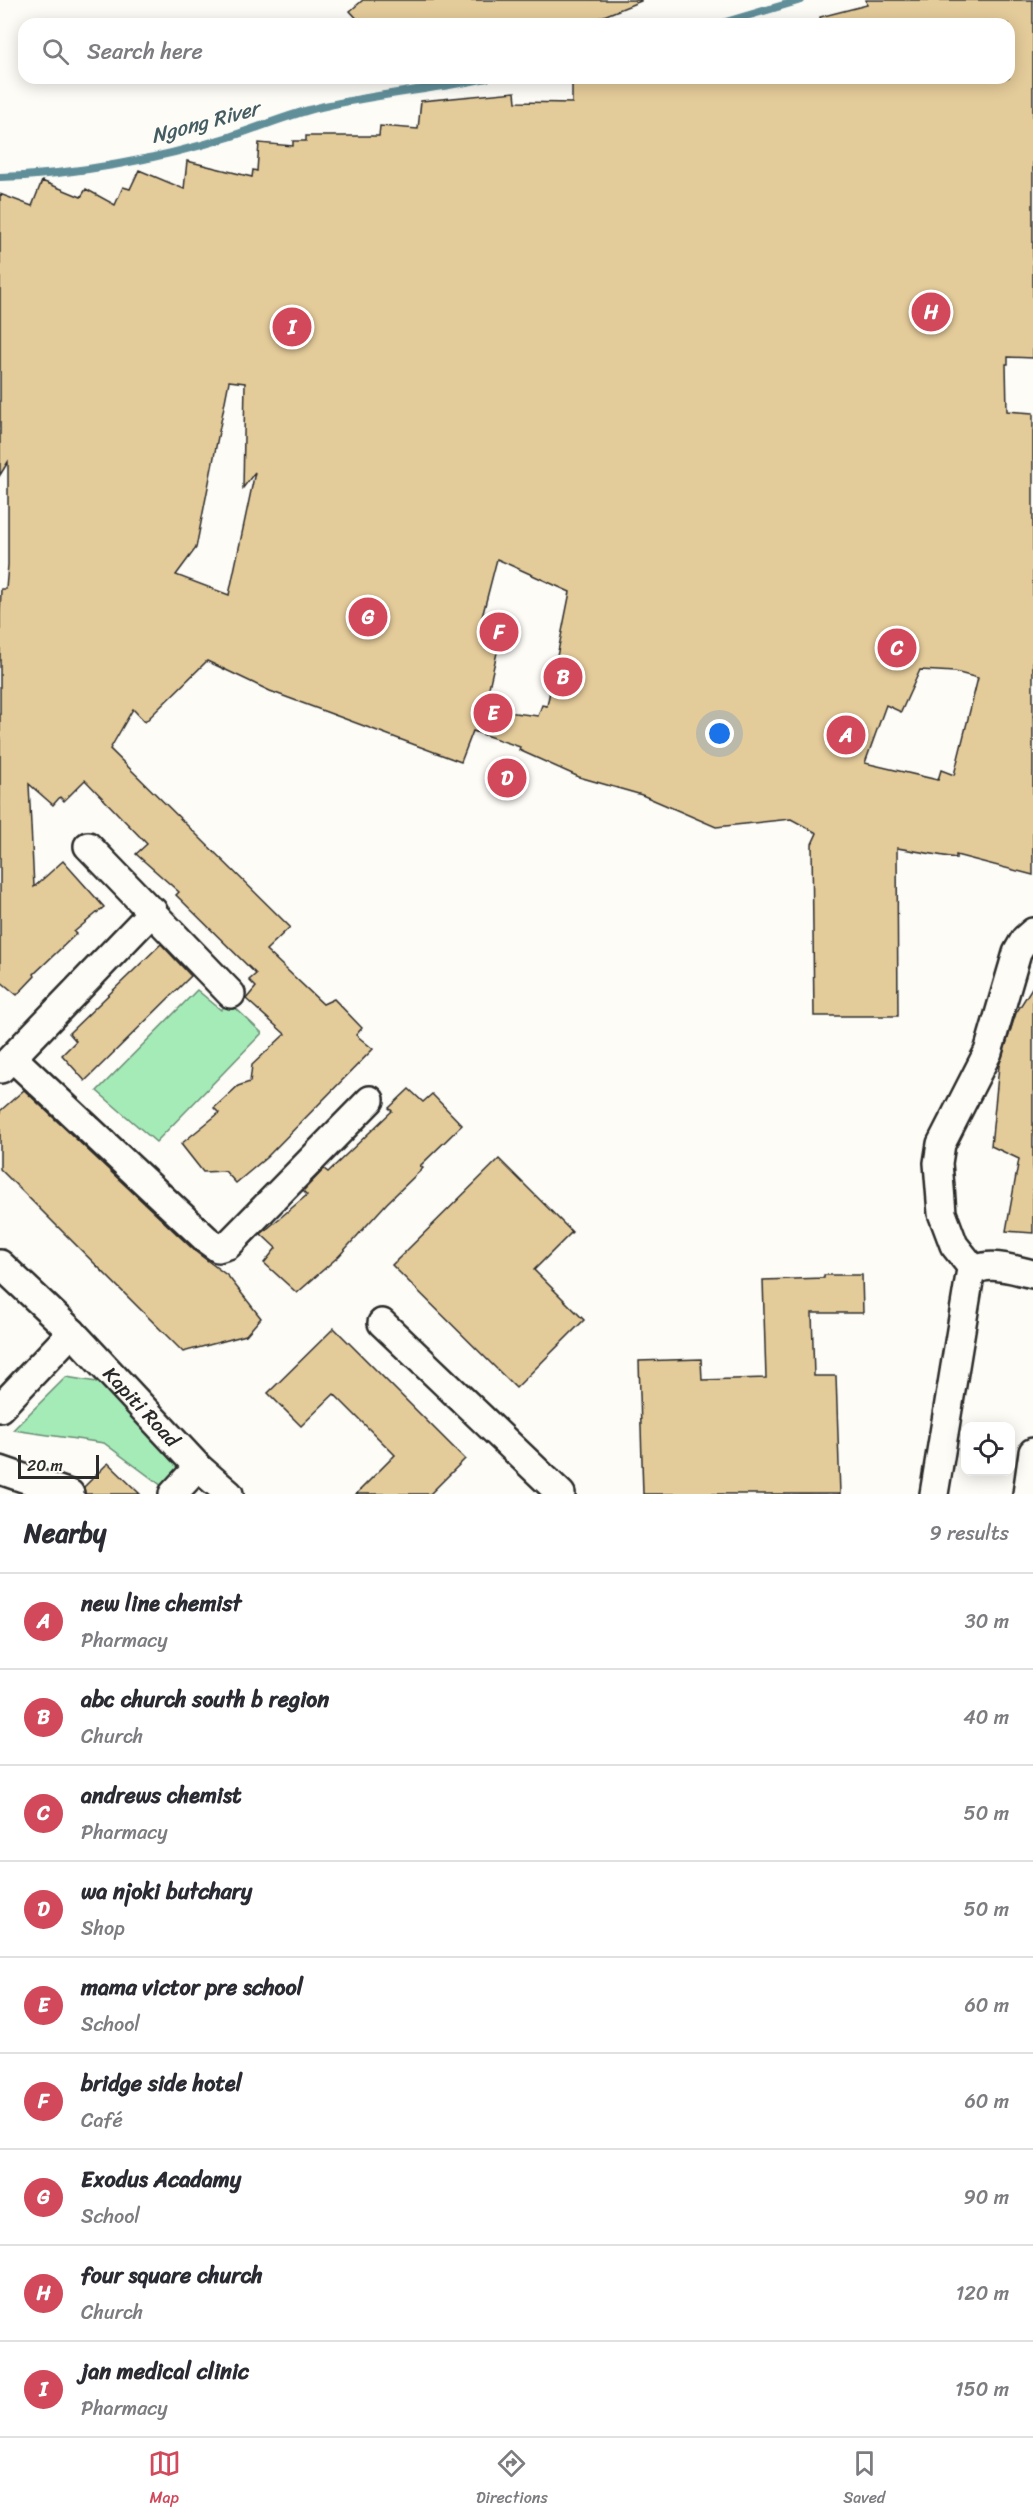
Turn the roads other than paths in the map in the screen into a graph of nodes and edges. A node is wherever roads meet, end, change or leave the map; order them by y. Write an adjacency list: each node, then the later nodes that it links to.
1 (88, 846): 2 (street)
2 (153, 910): 4 (street); 5 (street)
3 (1033, 932): 8 (street)
4 (231, 994)
5 (6, 1064): 6 (street)
6 (370, 1100)
7 (0, 1264): 11 (street, Kapiti Road)
8 (974, 1270): 9 (street); 20 (street)
9 (1033, 1274)
10 (382, 1323): 19 (street)
11 (64, 1325): 12 (street); 14 (street, Kapiti Road)
12 (0, 1408)
13 (1033, 1452): 21 (street)
14 (198, 1467): 17 (street); 18 (street, Kapiti Road)
15 (0, 1470): 16 (street)
16 (70, 1494)
17 (173, 1494)
18 (229, 1494)
19 (561, 1494)
20 (934, 1494)
21 (1027, 1494)

